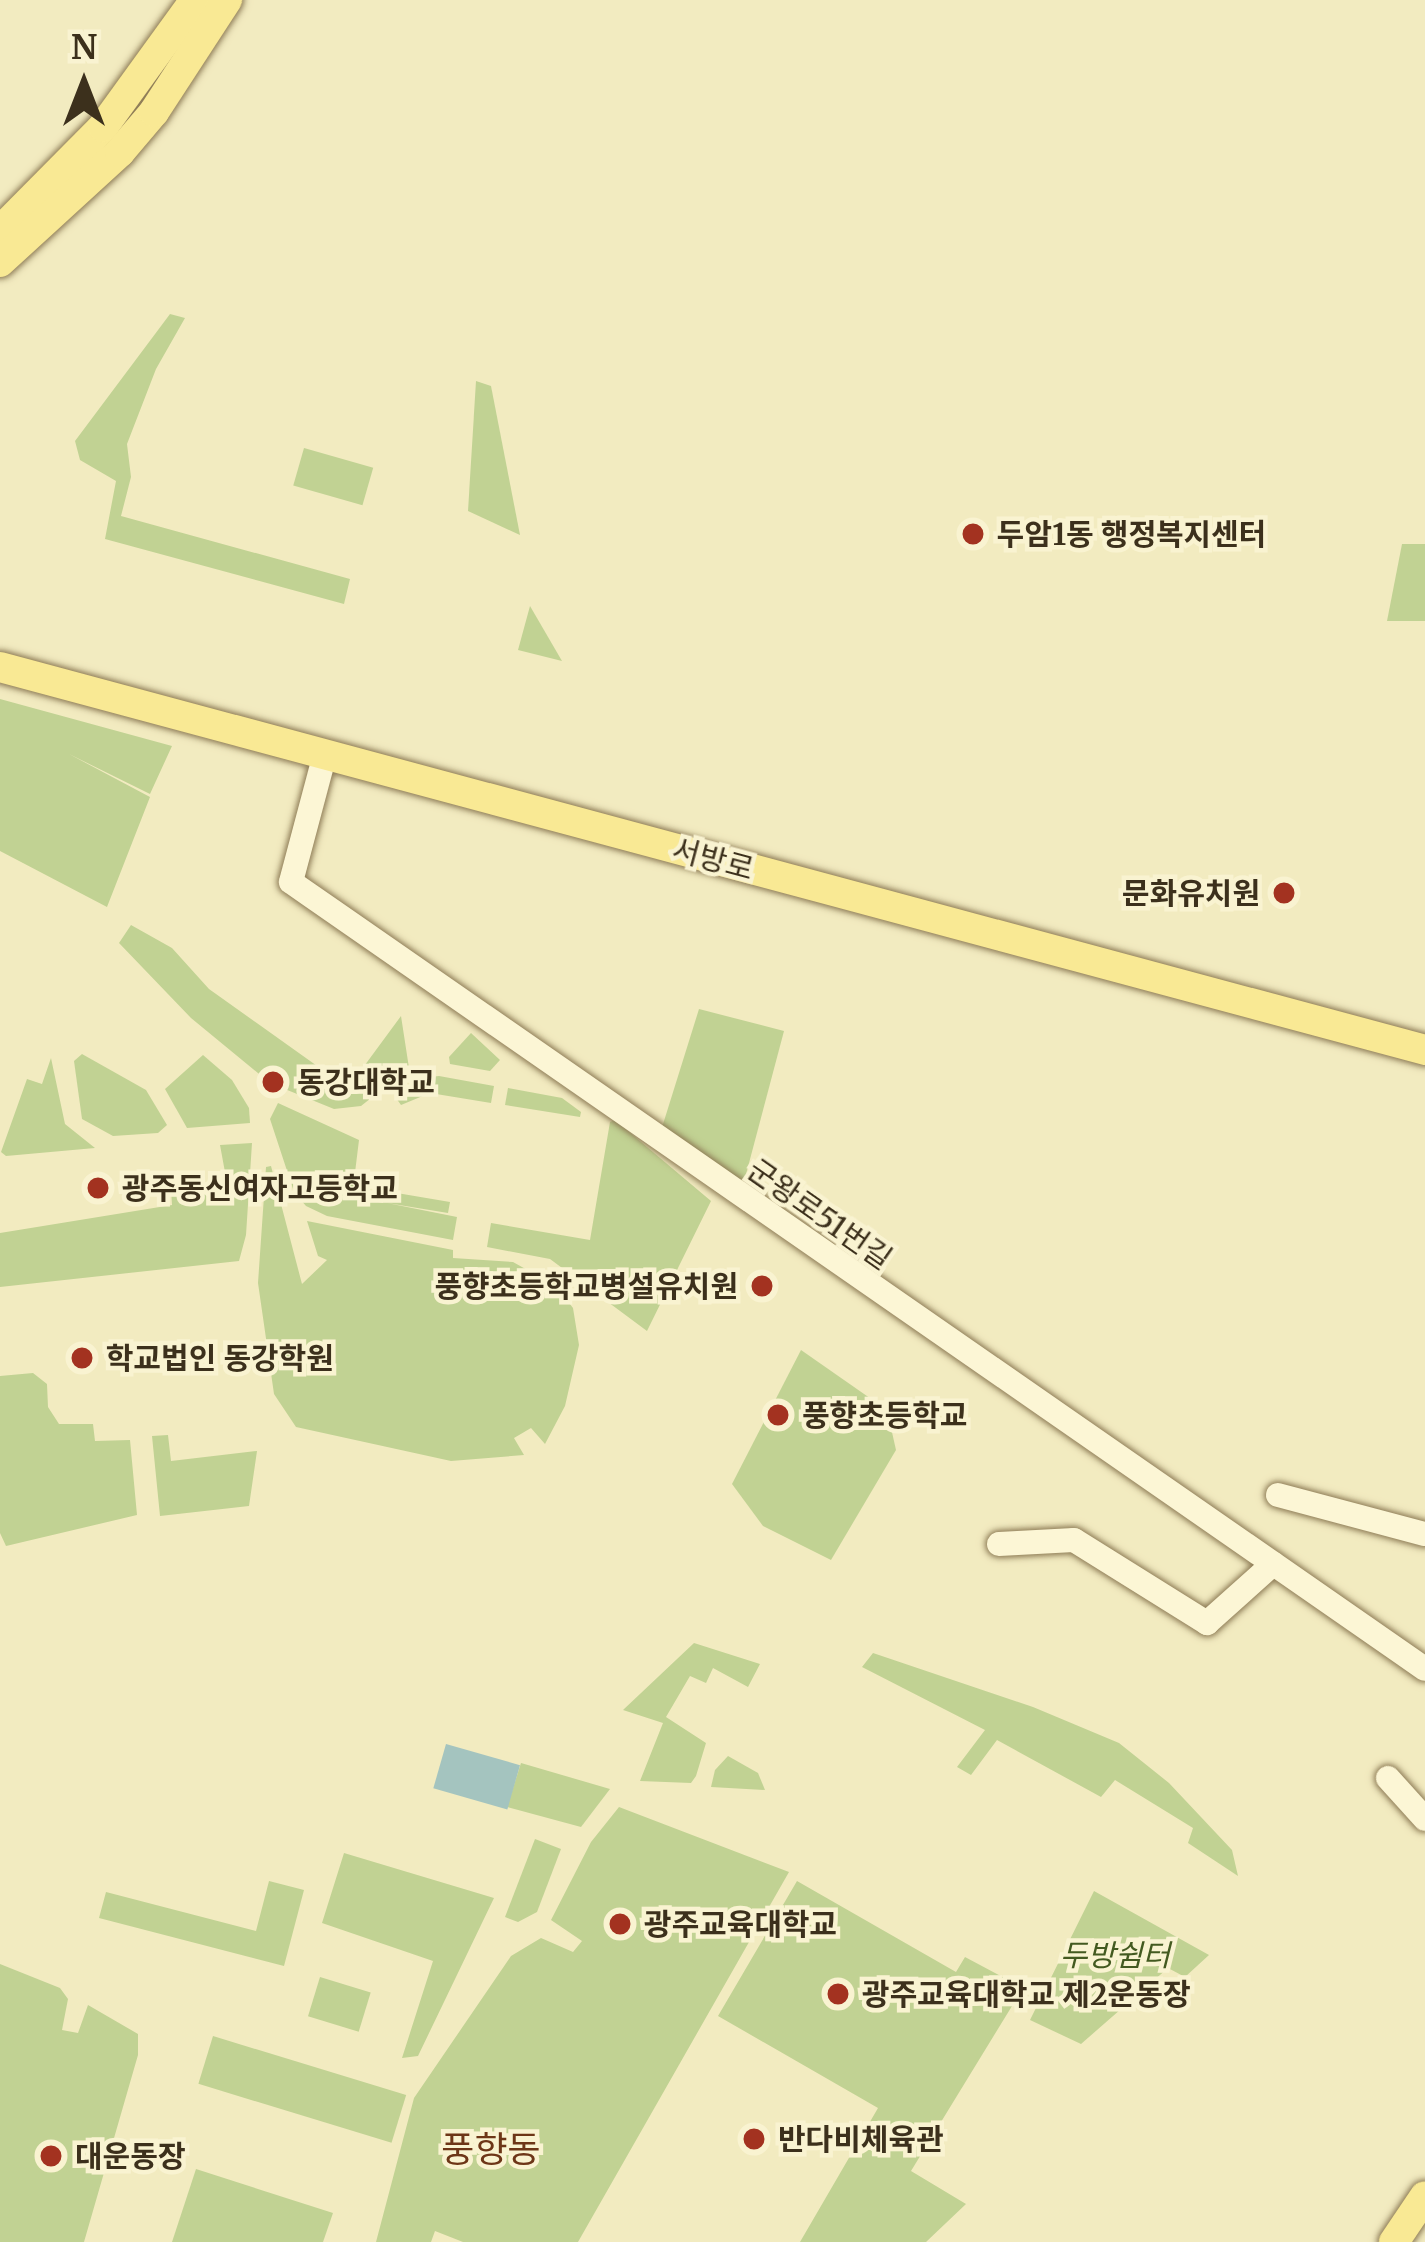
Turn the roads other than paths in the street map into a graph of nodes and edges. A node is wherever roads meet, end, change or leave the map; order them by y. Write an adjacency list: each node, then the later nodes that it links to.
1 (195, 0): 3 (main road)
2 (227, 0): 4 (main road)
3 (0, 231)
4 (0, 262)
5 (0, 668): 6 (main road, 서방로)
6 (325, 754): 7 (main road, 서방로); 11 (street, 군왕로51번길)
7 (1425, 1050)
8 (1278, 1495): 9 (street)
9 (1425, 1534)
10 (999, 1544): 11 (street)
11 (1273, 1564): 12 (street, 군왕로51번길)
12 (1425, 1669)
13 (1388, 1778): 14 (street)
14 (1425, 1820)

